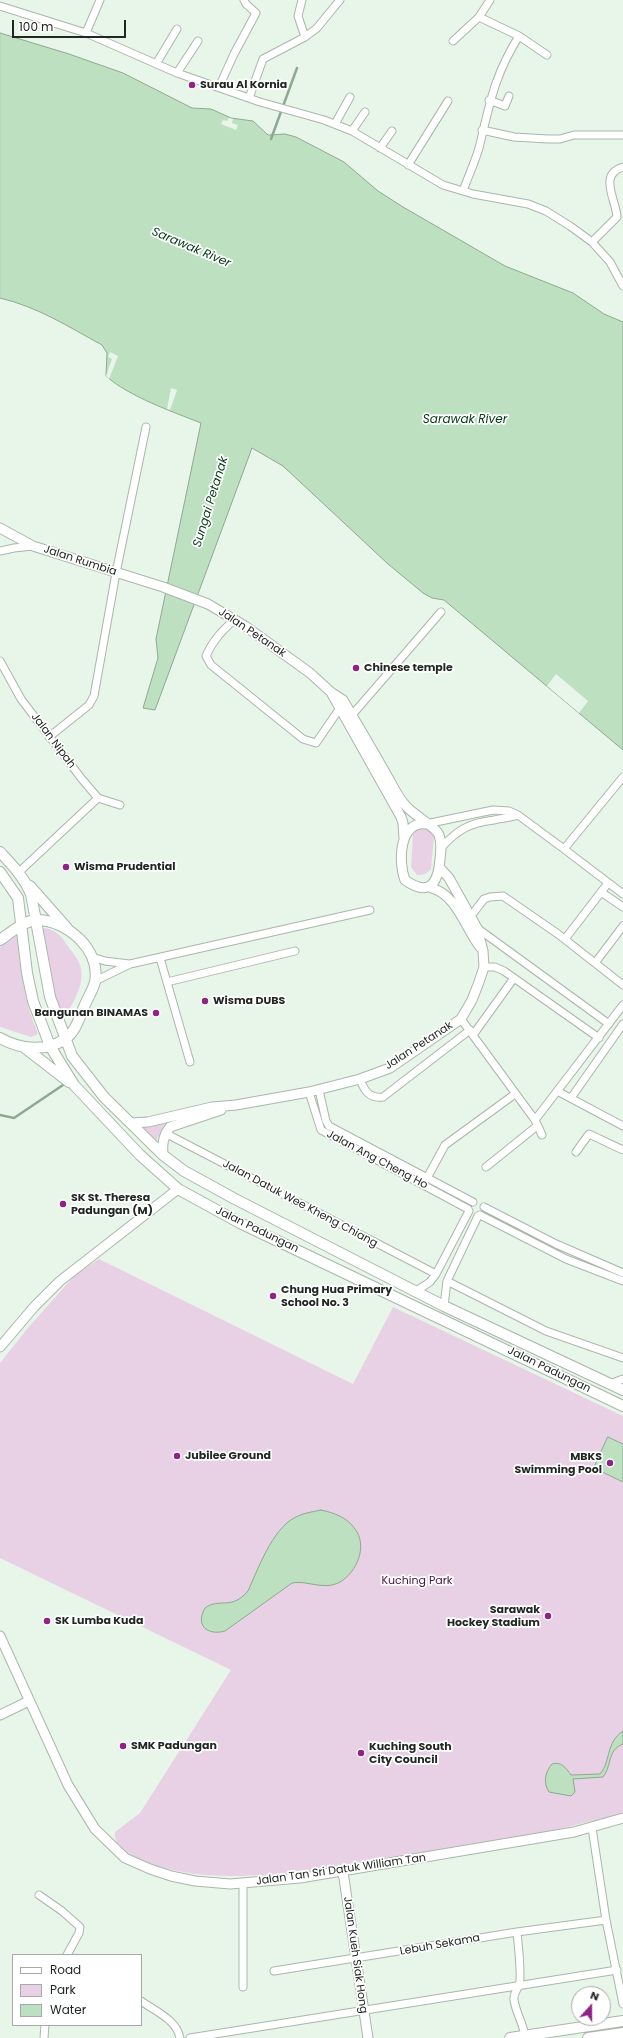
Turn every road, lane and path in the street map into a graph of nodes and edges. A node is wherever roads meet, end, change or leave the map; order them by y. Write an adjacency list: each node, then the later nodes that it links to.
1 (100, 0): 9 (street)
2 (244, 0): 17 (street)
3 (302, 0): 11 (street)
4 (340, 0): 11 (street)
5 (490, 0): 7 (street)
6 (0, 6): 9 (street)
7 (479, 17): 10 (street); 12 (street)
8 (176, 29): 15 (street)
9 (86, 33): 15 (street)
10 (519, 36): 14 (street); 21 (street)
11 (305, 37): 20 (street)
12 (453, 40)
13 (198, 41): 16 (street)
14 (547, 54)
15 (156, 64): 16 (street)
16 (177, 73): 17 (street)
17 (219, 87): 20 (street)
18 (509, 96): 21 (street)
19 (350, 97): 24 (street)
20 (249, 98): 24 (street)
21 (489, 100): 25 (street)
22 (448, 101): 30 (street)
23 (365, 112): 26 (street)
24 (335, 124): 26 (street)
25 (482, 130): 28 (street); 32 (street)
26 (352, 131): 29 (street)
27 (392, 131): 29 (street)
28 (623, 135)
29 (380, 148): 30 (street)
30 (408, 165): 32 (street)
31 (623, 167): 33 (street)
32 (463, 191): 33 (street)
33 (592, 242): 34 (street)
34 (623, 286)
35 (146, 427): 39 (street)
36 (0, 528): 37 (street, Jalan Rumbia)
37 (33, 546): 38 (street); 39 (street, Jalan Rumbia)
38 (0, 552)
39 (116, 573): 40 (street, Jalan Rumbia); 47 (street)
40 (163, 587): 42 (street, Jalan Petanak)
41 (441, 612): 46 (street)
42 (235, 619): 44 (street, Jalan Petanak); 45 (street)
43 (0, 661): 47 (street, Jalan Nipah)
44 (332, 692): 45 (street, Jalan Petanak); 46 (street, Jalan Petanak)
45 (340, 708): 53 (street, Jalan Petanak)
46 (352, 716): 52 (street, Jalan Petanak)
47 (49, 737): 49 (street, Jalan Nipah)
48 (623, 777): 55 (street)
49 (98, 798): 50 (street); 59 (street)
50 (120, 805)
51 (518, 815): 52 (street); 54 (street); 55 (street)
52 (426, 824): 53 (street); 54 (street)
53 (404, 838): 62 (street)
54 (441, 848): 57 (street)
55 (564, 849): 60 (street)
56 (0, 852): 59 (main road)
57 (440, 867): 62 (street); 67 (street, Jalan Petanak)
58 (0, 872): 70 (main road, Jalan Padungan)
59 (19, 872): 61 (main road)
60 (608, 883): 63 (street); 64 (street)
61 (27, 884): 68 (main road, Jalan Padungan); 72 (main road)
62 (429, 887): 76 (street)
63 (601, 892): 65 (street); 73 (street)
64 (623, 894)
65 (623, 907)
66 (370, 910): 78 (street)
67 (469, 915): 71 (street, Jalan Petanak); 73 (street)
68 (37, 920): 70 (main road); 72 (main road); 91 (main road, Jalan Padungan)
69 (623, 926): 79 (street)
70 (21, 927): 74 (main road); 94 (main road, Jalan Padungan)
71 (477, 928): 76 (street, Jalan Petanak); 88 (street)
72 (69, 930): 77 (main road)
73 (565, 939): 79 (street)
74 (0, 940)
75 (295, 951): 84 (street)
76 (483, 951): 81 (street, Jalan Petanak)
77 (92, 956): 80 (street); 83 (main road)
78 (160, 958): 80 (street); 84 (street)
79 (595, 963): 85 (street)
80 (130, 964): 83 (street)
81 (484, 967): 82 (street); 87 (street, Jalan Petanak)
82 (514, 978): 90 (street); 92 (street)
83 (95, 981): 91 (main road)
84 (167, 982): 96 (street)
85 (623, 985)
86 (623, 1005): 88 (street)
87 (461, 1019): 90 (street); 97 (street, Jalan Petanak)
88 (609, 1024): 92 (street)
89 (623, 1024): 103 (street)
90 (471, 1033): 97 (street); 102 (street)
91 (66, 1038): 94 (main road); 105 (main road, Jalan Padungan)
92 (599, 1038): 100 (street)
93 (3, 1042): 95 (main road)
94 (50, 1046): 95 (main road); 98 (main road, Jalan Padungan)
95 (25, 1048): 98 (main road)
96 (190, 1062)
97 (360, 1079): 99 (street, Jalan Petanak)
98 (74, 1085): 115 (main road, Jalan Padungan)
99 (319, 1090): 101 (street, Jalan Petanak); 114 (street, Jalan Ang Cheng Ho)
100 (557, 1091): 103 (street); 106 (street)
101 (309, 1092): 104 (street, Jalan Petanak); 118 (street, Jalan Ang Cheng Ho)
102 (515, 1094): 106 (street); 114 (street)
103 (570, 1098): 107 (street)
104 (236, 1105): 105 (street, Jalan Petanak); 108 (street, Jalan Petanak)
105 (131, 1123): 112 (main road, Jalan Padungan)
106 (536, 1123): 109 (street); 113 (street)
107 (623, 1126)
108 (165, 1132): 112 (street); 121 (street, Jalan Datuk Wee Kheng Chiang)
109 (542, 1135)
110 (623, 1150): 111 (street)
111 (576, 1152)
112 (163, 1156): 124 (main road, Jalan Padungan)
113 (486, 1168)
114 (427, 1178): 116 (street, Jalan Ang Cheng Ho)
115 (178, 1189): 126 (street); 131 (main road, Jalan Padungan)
116 (473, 1202): 117 (street); 118 (street)
117 (484, 1207): 119 (street); 120 (street)
118 (468, 1210): 119 (street); 121 (street)
119 (479, 1216): 122 (street); 123 (street)
120 (622, 1270)
121 (436, 1274): 124 (street)
122 (447, 1281): 125 (street); 127 (street)
123 (623, 1281)
124 (416, 1291): 125 (main road, Jalan Padungan)
125 (444, 1306): 129 (main road, Jalan Padungan)
126 (0, 1347)
127 (623, 1358)
128 (623, 1379): 129 (street)
129 (609, 1384): 130 (main road, Jalan Padungan)
130 (623, 1390)
131 (623, 1406)
132 (0, 1636): 133 (street, Jalan Tan Sri Datuk William Tan)
133 (29, 1701): 134 (street); 138 (street, Jalan Tan Sri Datuk William Tan)
134 (0, 1715)
135 (623, 1818): 136 (street, Jalan Tan Sri Datuk William Tan)
136 (592, 1828): 137 (street, Jalan Tan Sri Datuk William Tan); 140 (street)
137 (342, 1872): 138 (street, Jalan Tan Sri Datuk William Tan); 143 (street, Jalan Kueh Siak Hong)
138 (243, 1884): 147 (street)
139 (38, 1895): 142 (street)
140 (606, 1920): 141 (street, Lebuh Sekama); 144 (street)
141 (517, 1932): 143 (street, Lebuh Sekama); 146 (street)
142 (68, 1954)
143 (355, 1959): 145 (street, Lebuh Sekama); 150 (street, Jalan Kueh Siak Hong)
144 (617, 1970): 146 (street); 149 (street)
145 (274, 1971)
146 (519, 1985): 150 (street); 153 (street)
147 (243, 1987)
148 (142, 2002): 156 (street)
149 (623, 2004)
150 (363, 2010): 157 (street); 158 (street, Jalan Kueh Siak Hong)
151 (623, 2021): 153 (main road)
152 (45, 2026): 155 (street)
153 (524, 2031): 159 (main road)
154 (623, 2033): 160 (main road)
155 (44, 2038)
156 (180, 2038)
157 (190, 2038)
158 (368, 2038)
159 (510, 2038)
160 (588, 2038)

